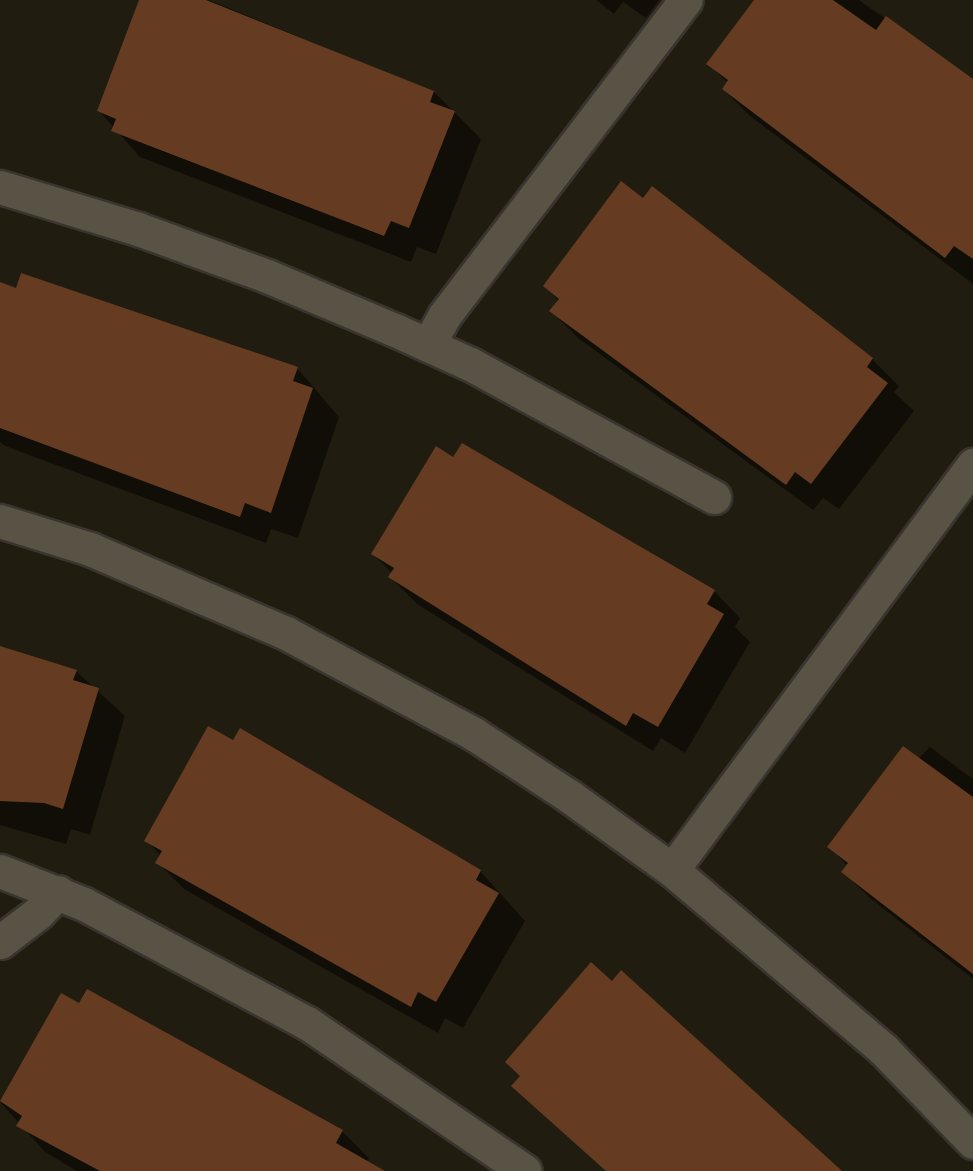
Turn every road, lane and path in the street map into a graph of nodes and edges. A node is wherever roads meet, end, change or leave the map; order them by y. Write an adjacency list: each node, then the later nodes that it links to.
1 (686, 0): 3 (street)
2 (0, 187): 3 (street)
3 (428, 345): 5 (street)
4 (973, 465): 7 (street)
5 (714, 497)
6 (0, 521): 7 (street)
7 (672, 870): 11 (street)
8 (0, 871): 9 (street)
9 (58, 892): 10 (street); 12 (street)
10 (0, 942)
11 (973, 1142)
12 (525, 1171)

